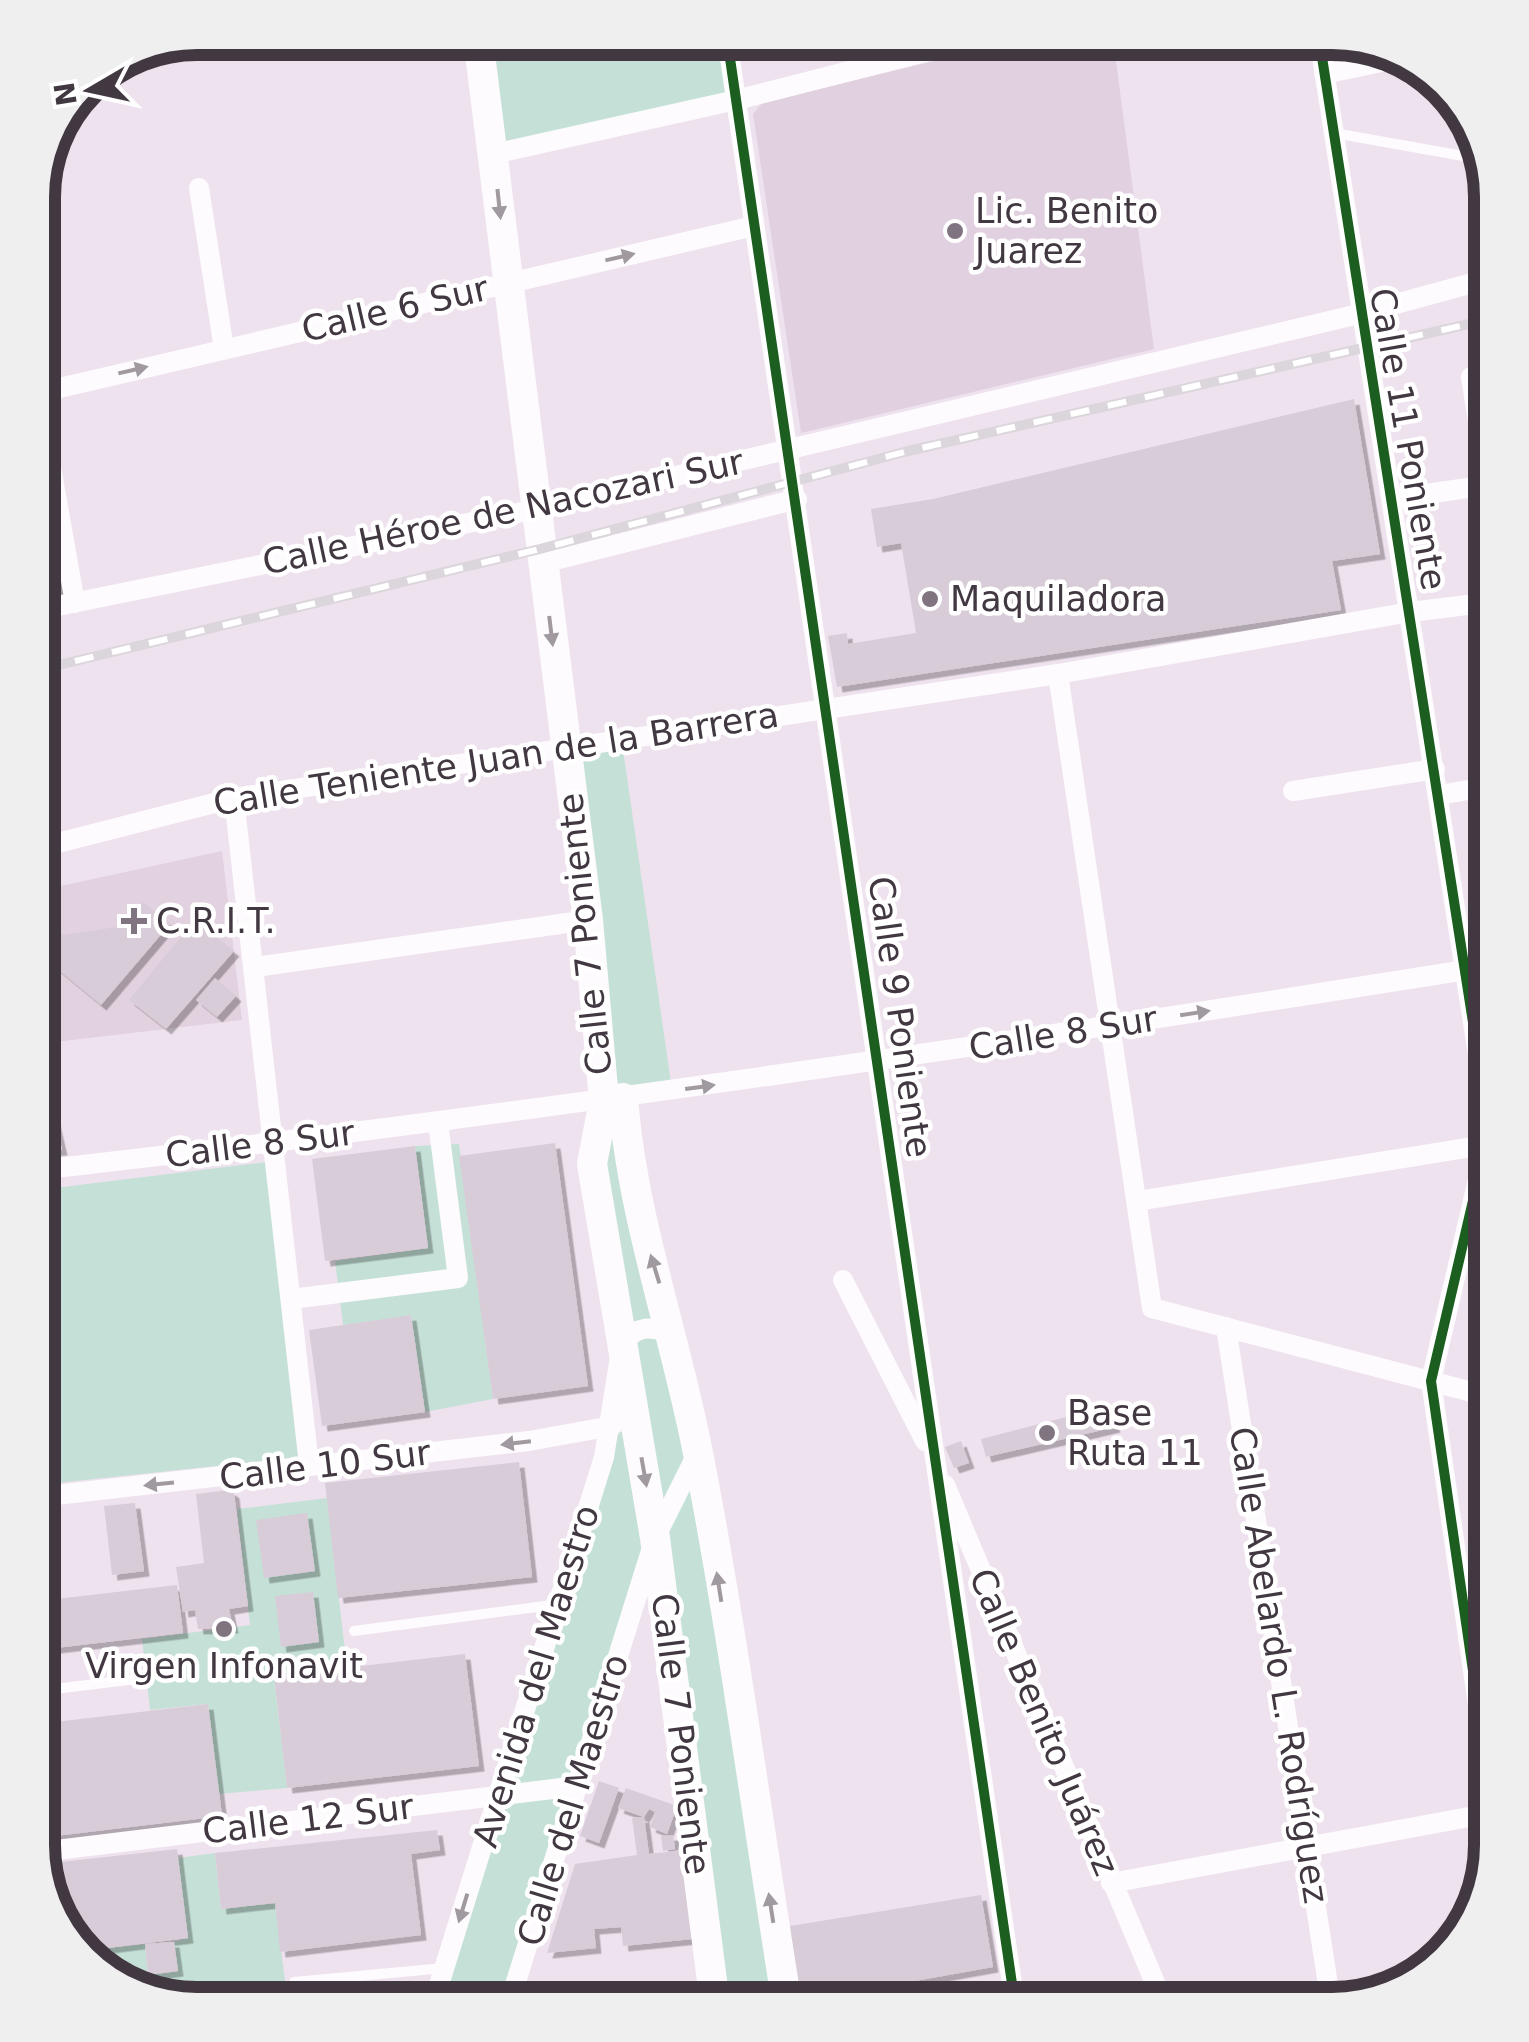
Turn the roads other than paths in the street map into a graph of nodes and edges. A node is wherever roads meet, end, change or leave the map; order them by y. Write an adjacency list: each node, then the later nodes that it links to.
1 (480, 55): 9 (main road, Calle 7 Poniente)
2 (730, 55): 7 (street, Calle 9 Poniente)
3 (913, 55): 7 (street)
4 (1321, 55): 6 (street, Calle 11 Poniente)
5 (1377, 63): 6 (street)
6 (1324, 74): 8 (street, Calle 11 Poniente)
7 (736, 100): 9 (street); 12 (street, Calle 9 Poniente)
8 (1333, 133): 10 (lane); 15 (street, Calle 11 Poniente)
9 (493, 154): 13 (main road, Calle 7 Poniente, one-way to 13)
10 (1468, 157)
11 (199, 188): 16 (street)
12 (754, 226): 13 (street, Calle 6 Sur, one-way to 12); 20 (street, Calle 9 Poniente)
13 (507, 282): 16 (street, Calle 6 Sur); 25 (main road, Calle 7 Poniente)
14 (1474, 283): 15 (street, Calle Héroe de Nacozari Sur)
15 (1358, 314): 20 (street, Calle Héroe de Nacozari Sur); 24 (street, Calle 11 Poniente)
16 (224, 349): 18 (street, Calle 6 Sur, one-way to 16)
17 (1471, 377): 19 (street)
18 (55, 390)
19 (1474, 396)
20 (789, 450): 23 (street, Calle 9 Poniente); 25 (street, Calle Héroe de Nacozari Sur)
21 (55, 487): 27 (street)
22 (1474, 487): 24 (street)
23 (797, 499): 26 (street); 32 (street, Calle 9 Poniente)
24 (1392, 499): 30 (street, Calle 11 Poniente)
25 (536, 509): 26 (main road, Calle 7 Poniente); 27 (street, Calle Héroe de Nacozari Sur)
26 (543, 563): 33 (main road, Calle 7 Poniente, one-way to 33)
27 (76, 602): 29 (street, Calle Héroe de Nacozari Sur)
28 (1474, 604): 30 (street, Calle Teniente Juan de la Barrera)
29 (55, 606)
30 (1410, 612): 31 (street, Calle Teniente Juan de la Barrera); 34 (street, Calle 11 Poniente)
31 (1058, 674): 32 (street, Calle Teniente Juan de la Barrera); 45 (street)
32 (827, 707): 33 (street, Calle Teniente Juan de la Barrera); 46 (street, Calle 9 Poniente)
33 (564, 747): 38 (street, Calle Teniente Juan de la Barrera); 40 (main road, Calle 7 Poniente)
34 (1434, 768): 36 (street); 37 (street, Calle 11 Poniente)
35 (1474, 789): 37 (street)
36 (1293, 791)
37 (1439, 795): 43 (street, Calle 11 Poniente)
38 (234, 798): 39 (street, Calle Teniente Juan de la Barrera); 41 (street)
39 (55, 844)
40 (588, 920): 41 (street); 47 (main road, Calle 7 Poniente)
41 (255, 967): 49 (street)
42 (1474, 969): 43 (street, Calle 8 Sur)
43 (1466, 970): 44 (street, Calle 11 Poniente); 45 (street, Calle 8 Sur, one-way to 43)
44 (1474, 1024)
45 (1109, 1026): 46 (street, Calle 8 Sur); 52 (street)
46 (880, 1062): 47 (street, Calle 8 Sur, one-way to 46); 63 (street, Calle 9 Poniente)
47 (614, 1099): 48 (street, Calle 8 Sur); 57 (main road, Calle 7 Poniente, one-way to 47); 58 (main road, Calle 7 Poniente)
48 (438, 1122): 49 (street, Calle 8 Sur); 55 (street)
49 (275, 1143): 51 (street, Calle 8 Sur); 55 (street)
50 (1474, 1147): 52 (street)
51 (55, 1168)
52 (1136, 1201): 56 (street)
53 (1474, 1207): 59 (street, Calle 11 Poniente)
54 (843, 1280): 63 (street, Calle Benito Juárez)
55 (291, 1300): 64 (street)
56 (1226, 1327): 59 (street); 75 (street, Calle Abelardo L. Rodríguez)
57 (673, 1333): 58 (street); 62 (main road, Calle 7 Poniente)
58 (622, 1344): 61 (street, Avenida del Maestro); 66 (main road, Calle 7 Poniente, one-way to 66)
59 (1432, 1381): 60 (street); 69 (street, Calle 11 Poniente)
60 (1474, 1392)
61 (612, 1426): 64 (street, Calle 10 Sur, one-way to 64); 67 (street, Avenida del Maestro)
62 (698, 1453): 66 (street, Calle del Maestro); 83 (main road, Calle 7 Poniente, one-way to 62)
63 (934, 1458): 77 (street, Calle Benito Juárez); 84 (street, Calle 9 Poniente)
64 (309, 1465): 65 (street, Calle 10 Sur, one-way to 65)
65 (55, 1495)
66 (654, 1538): 72 (street, Calle del Maestro); 82 (main road, Calle 7 Poniente)
67 (561, 1604): 68 (lane); 73 (street, Avenida del Maestro)
68 (354, 1631)
69 (1474, 1671)
70 (137, 1679): 71 (lane)
71 (55, 1688)
72 (578, 1786): 73 (street, Calle 12 Sur); 81 (street, Calle del Maestro)
73 (498, 1795): 76 (street, Calle 12 Sur); 78 (street, Avenida del Maestro, one-way to 78)
74 (1474, 1817): 75 (street)
75 (1308, 1846): 77 (street); 86 (street, Calle Abelardo L. Rodríguez)
76 (55, 1850)
77 (1112, 1884): 85 (street, Calle Benito Juárez)
78 (445, 1968): 79 (lane); 80 (street, Avenida del Maestro)
79 (294, 1982)
80 (439, 1987)
81 (514, 1987)
82 (713, 1987)
83 (784, 1987)
84 (1012, 1987)
85 (1157, 1987)
86 (1329, 1987)

